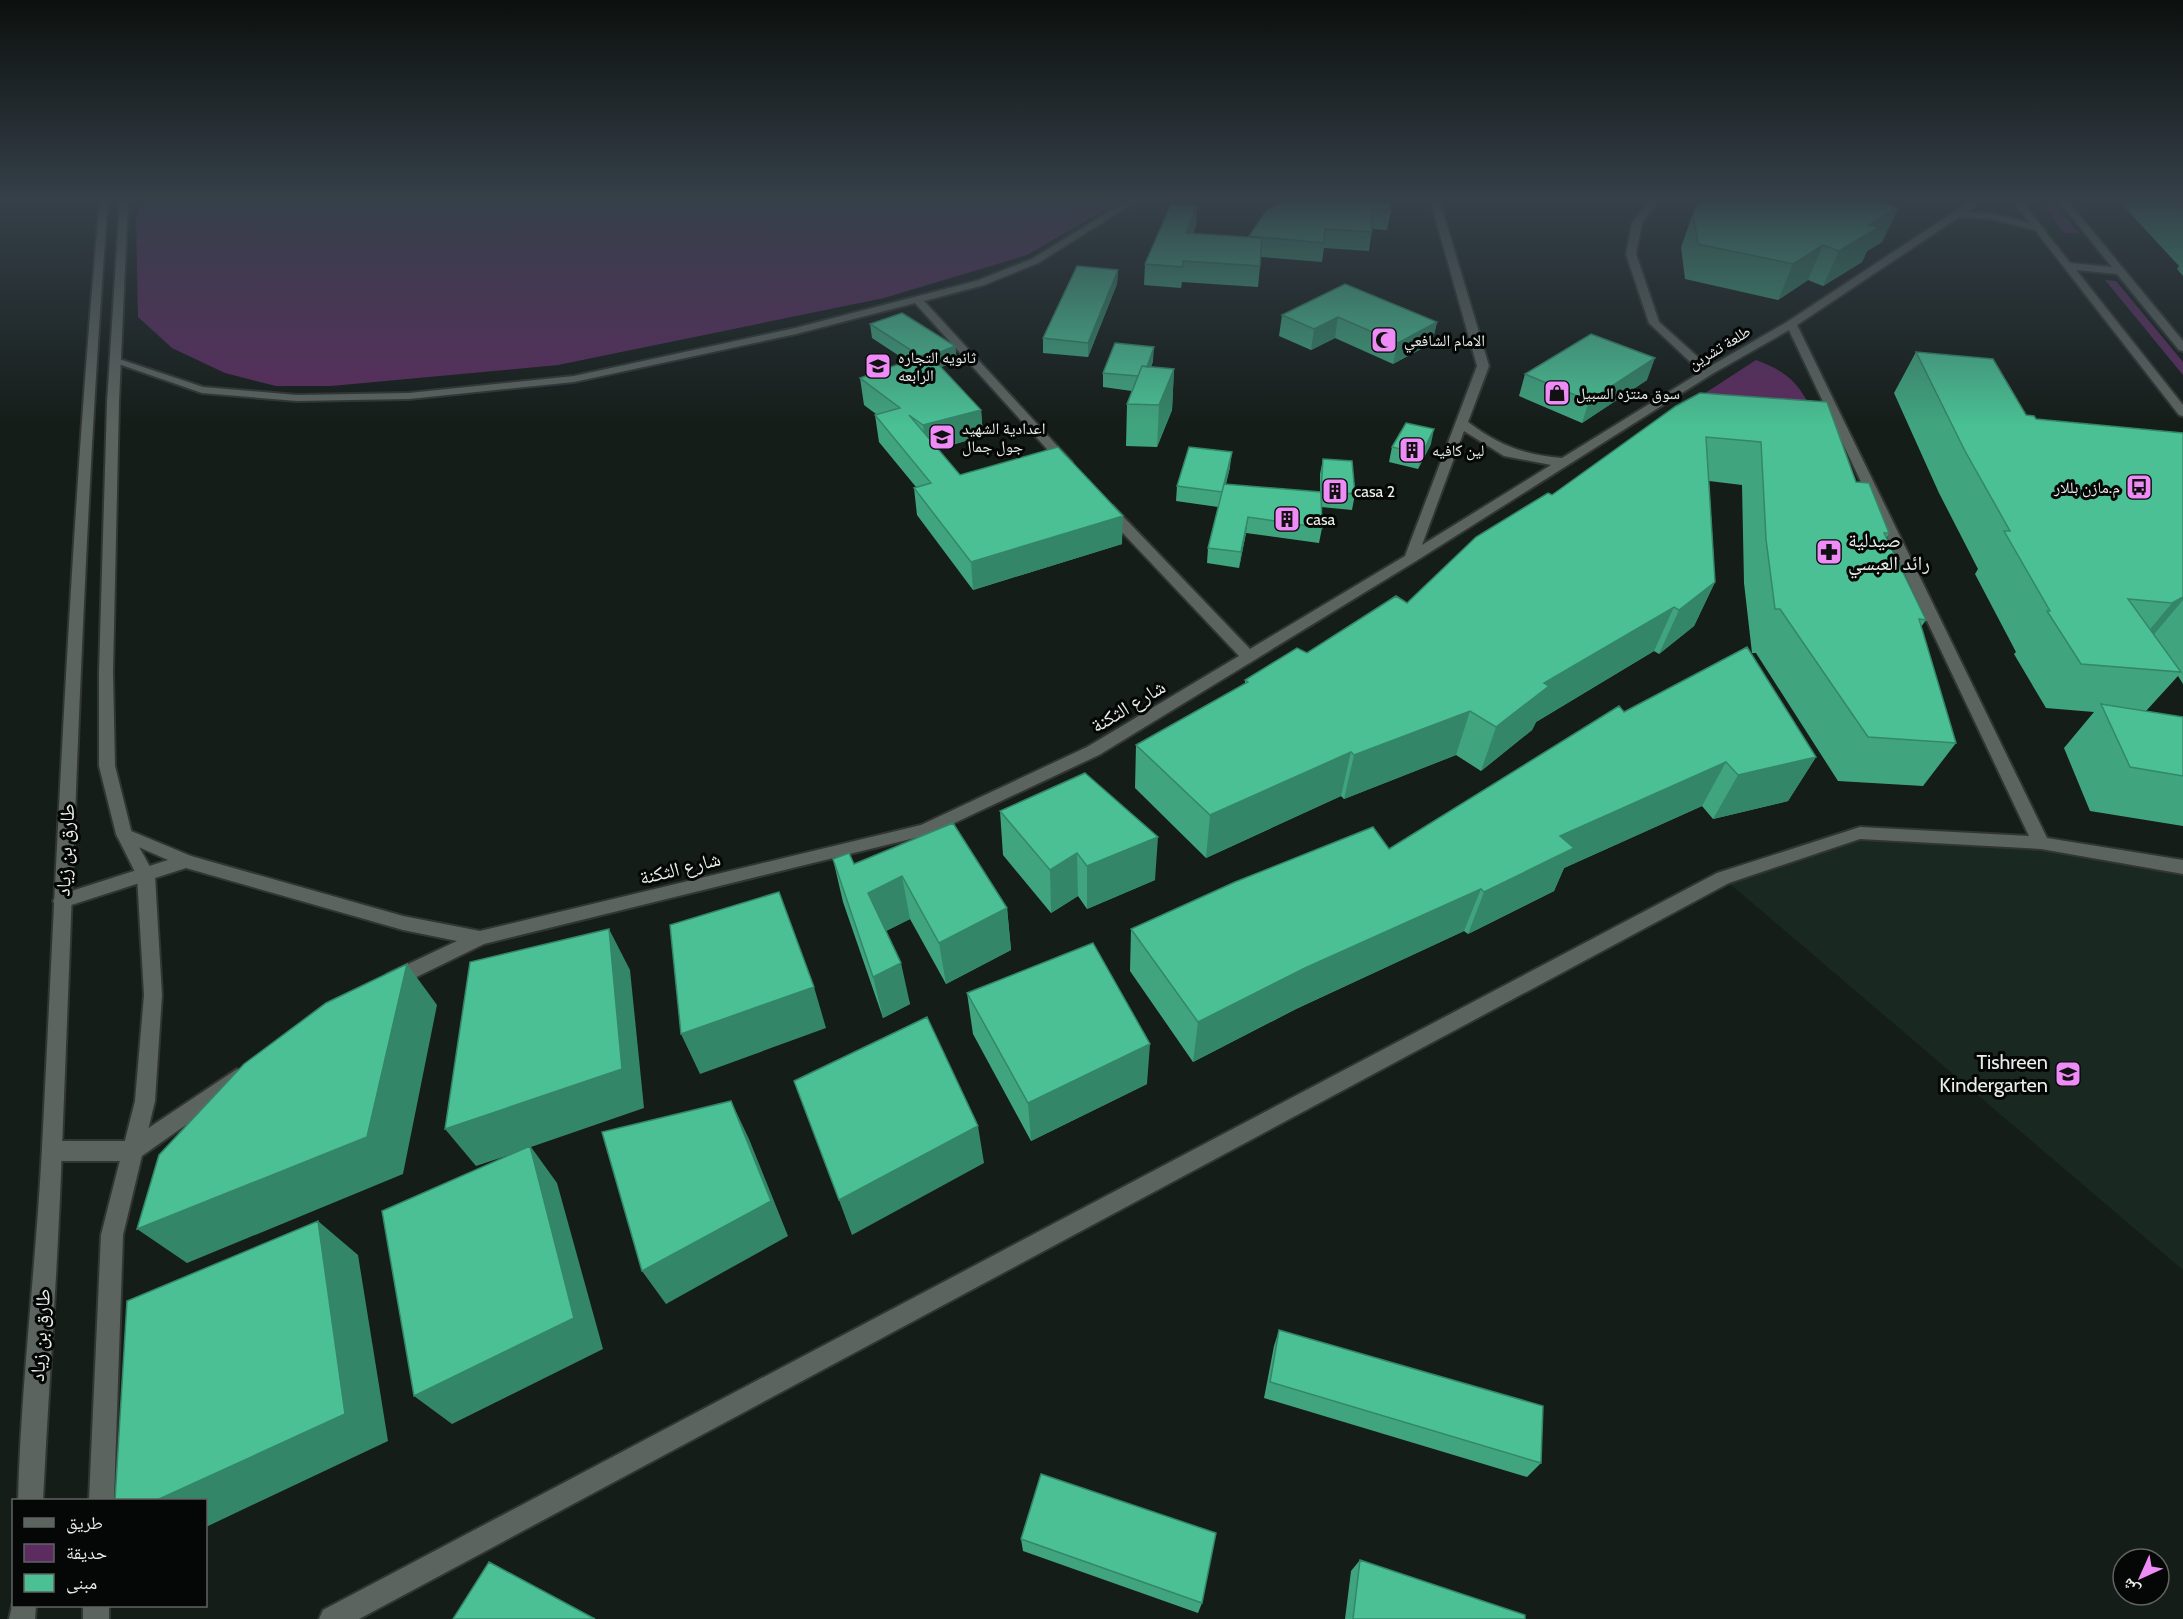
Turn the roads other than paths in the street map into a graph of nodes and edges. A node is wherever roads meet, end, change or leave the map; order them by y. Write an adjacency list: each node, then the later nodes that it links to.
1 (98, 275): 26 (street, طارق بن زياد)
2 (120, 275): 12 (street)
3 (1001, 275): 9 (street)
4 (1456, 275): 15 (street)
5 (1638, 275): 13 (street)
6 (1865, 275): 10 (street, طلعة تشرين)
7 (2076, 275): 14 (street)
8 (2123, 275): 11 (street)
9 (917, 299): 12 (street); 17 (street)
10 (1791, 324): 13 (street, طلعة تشرين); 22 (street)
11 (2183, 348)
12 (115, 361): 21 (street)
13 (1708, 372): 16 (street, طلعة تشرين)
14 (2183, 413)
15 (1461, 423): 16 (street); 19 (street)
16 (1564, 462): 19 (street, طلعة تشرين)
17 (1079, 477)
18 (1103, 503): 20 (street)
19 (1411, 558): 20 (street, شارع الثكنة)
20 (1249, 657): 27 (street, شارع الثكنة)
21 (124, 834): 23 (street); 25 (street)
22 (2041, 843): 24 (street); 34 (street)
23 (186, 861): 25 (street); 27 (street)
24 (2183, 867)
25 (146, 876): 26 (street); 31 (street)
26 (62, 901): 30 (street, طارق بن زياد)
27 (480, 938): 28 (street)
28 (372, 990)
29 (255, 1066): 31 (street)
30 (52, 1151): 31 (street); 32 (street, طارق بن زياد)
31 (132, 1152): 33 (street)
32 (30, 1499)
33 (101, 1499)
34 (332, 1619)

